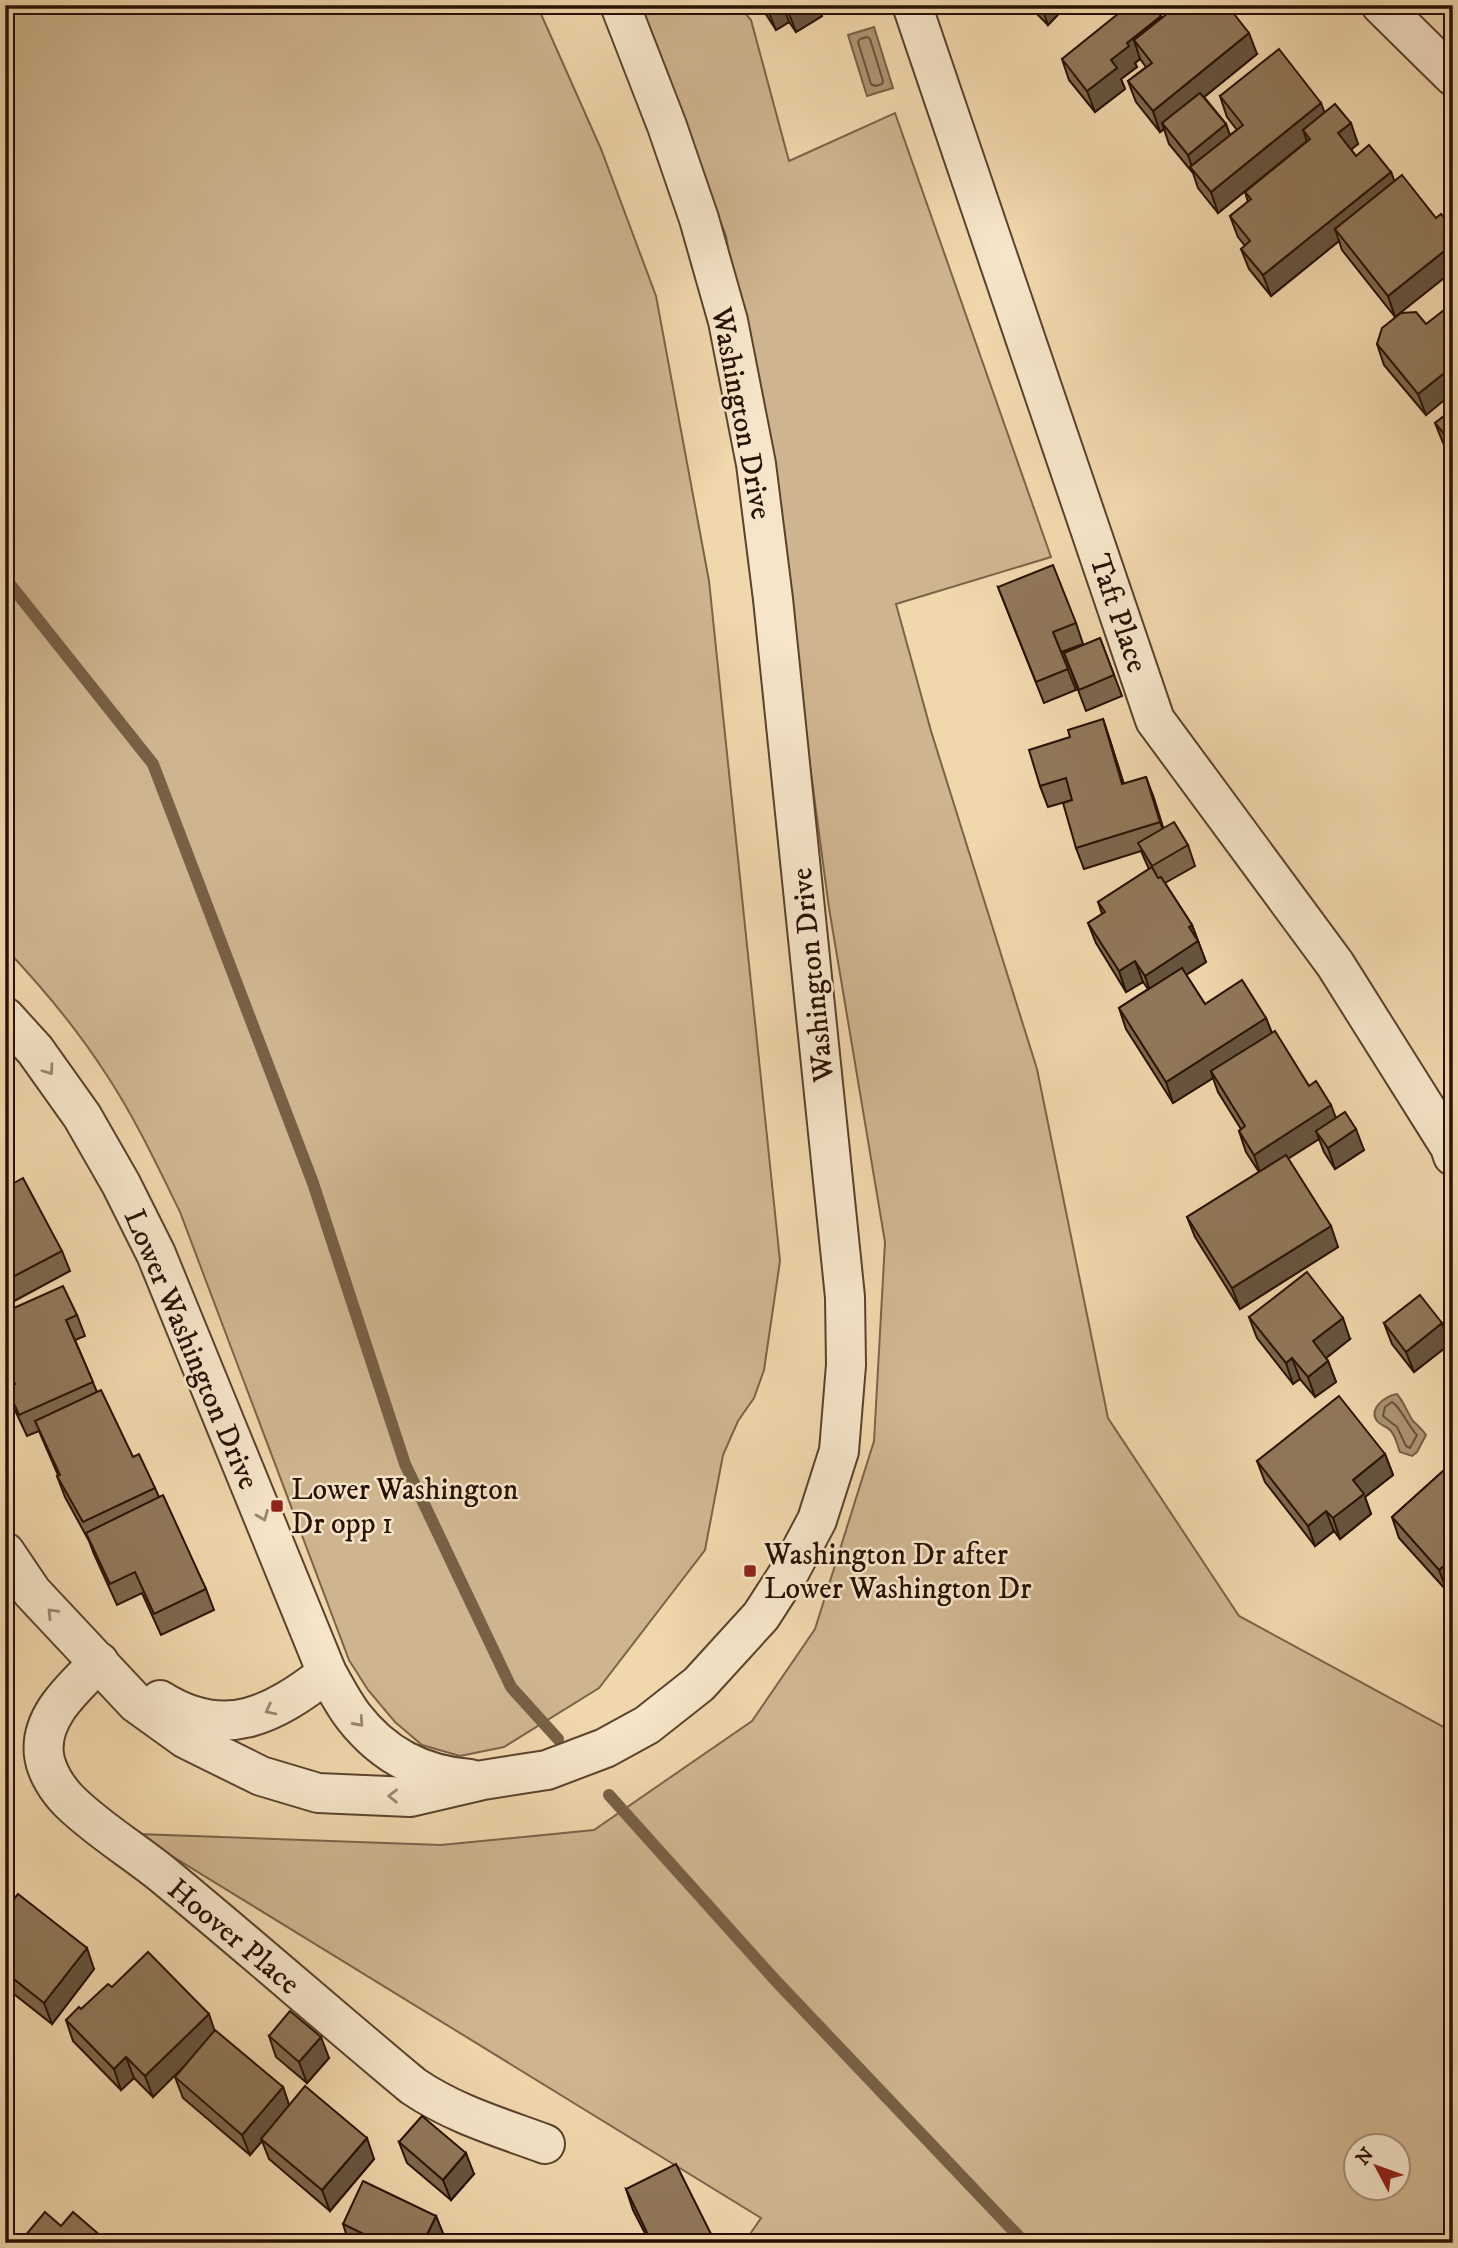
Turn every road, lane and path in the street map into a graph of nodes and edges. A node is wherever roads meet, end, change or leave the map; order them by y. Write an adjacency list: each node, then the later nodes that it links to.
1 (620, 5): 10 (street, Washington Drive)
2 (912, 5): 6 (street, Taft Place)
3 (1381, 5): 4 (street)
4 (1453, 76)
5 (5, 1017): 9 (street, Lower Washington Drive, one-way to 9)
6 (1453, 1156)
7 (5, 1552): 8 (street, one-way to 7)
8 (99, 1662): 9 (street, one-way to 8); 10 (street, one-way to 8); 11 (street, Hoover Place)
9 (327, 1673): 10 (street, Lower Washington Drive, one-way to 10)
10 (483, 1780)
11 (545, 2144)

